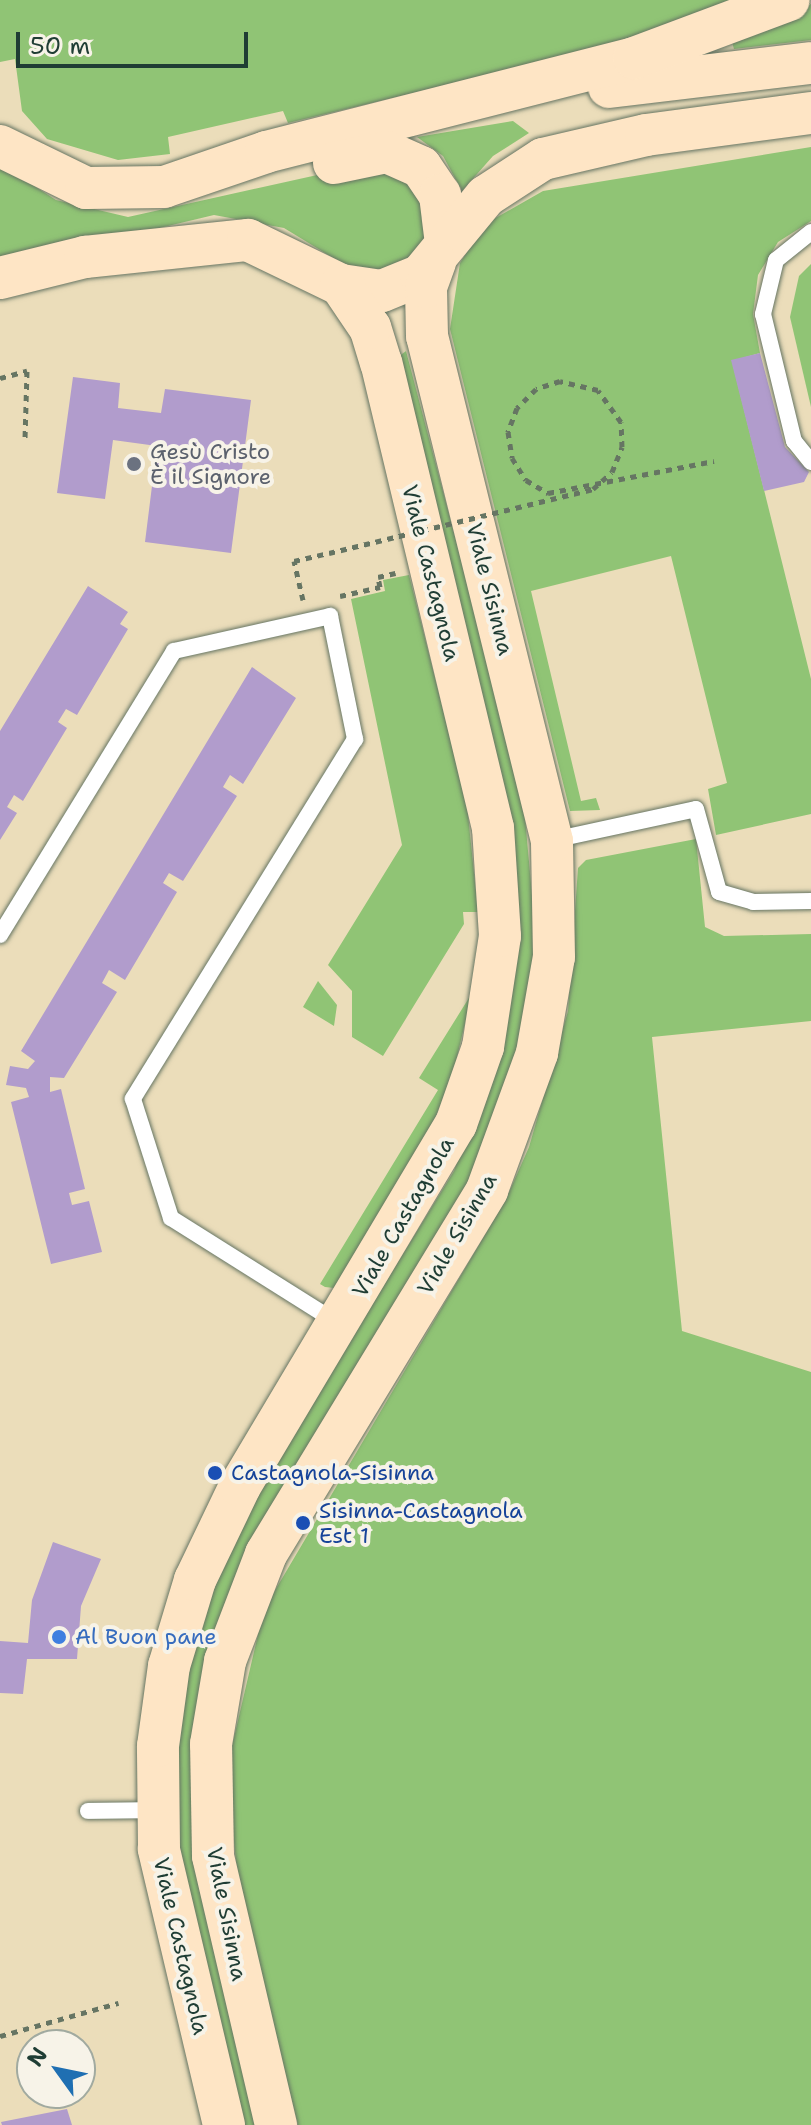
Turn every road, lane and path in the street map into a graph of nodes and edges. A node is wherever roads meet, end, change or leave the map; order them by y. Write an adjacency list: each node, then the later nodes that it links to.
1 (789, 0): 3 (main road)
2 (811, 63): 3 (main road)
3 (473, 104): 6 (main road)
4 (811, 113): 8 (main road, Viale Sisinna)
5 (8, 142): 6 (main road)
6 (182, 183): 8 (main road)
7 (811, 232): 16 (lane)
8 (441, 253): 11 (main road); 20 (main road, Viale Sisinna)
9 (159, 254): 10 (main road); 11 (main road); 12 (main road)
10 (0, 278)
11 (341, 285): 17 (main road, Viale Castagnola)
12 (0, 302)
13 (0, 378): 14 (path)
14 (25, 440)
15 (714, 461): 18 (path, bridge)
16 (811, 462)
17 (430, 566): 19 (path); 23 (main road, Viale Castagnola)
18 (301, 593)
19 (340, 596)
20 (552, 841): 21 (lane); 29 (main road, Viale Sisinna)
21 (811, 901)
22 (0, 935): 23 (lane)
23 (340, 1324): 24 (main road, Viale Castagnola)
24 (156, 1810): 25 (lane); 28 (main road, Viale Castagnola)
25 (88, 1811)
26 (118, 2003): 27 (path)
27 (0, 2036)
28 (224, 2125)
29 (276, 2125)

